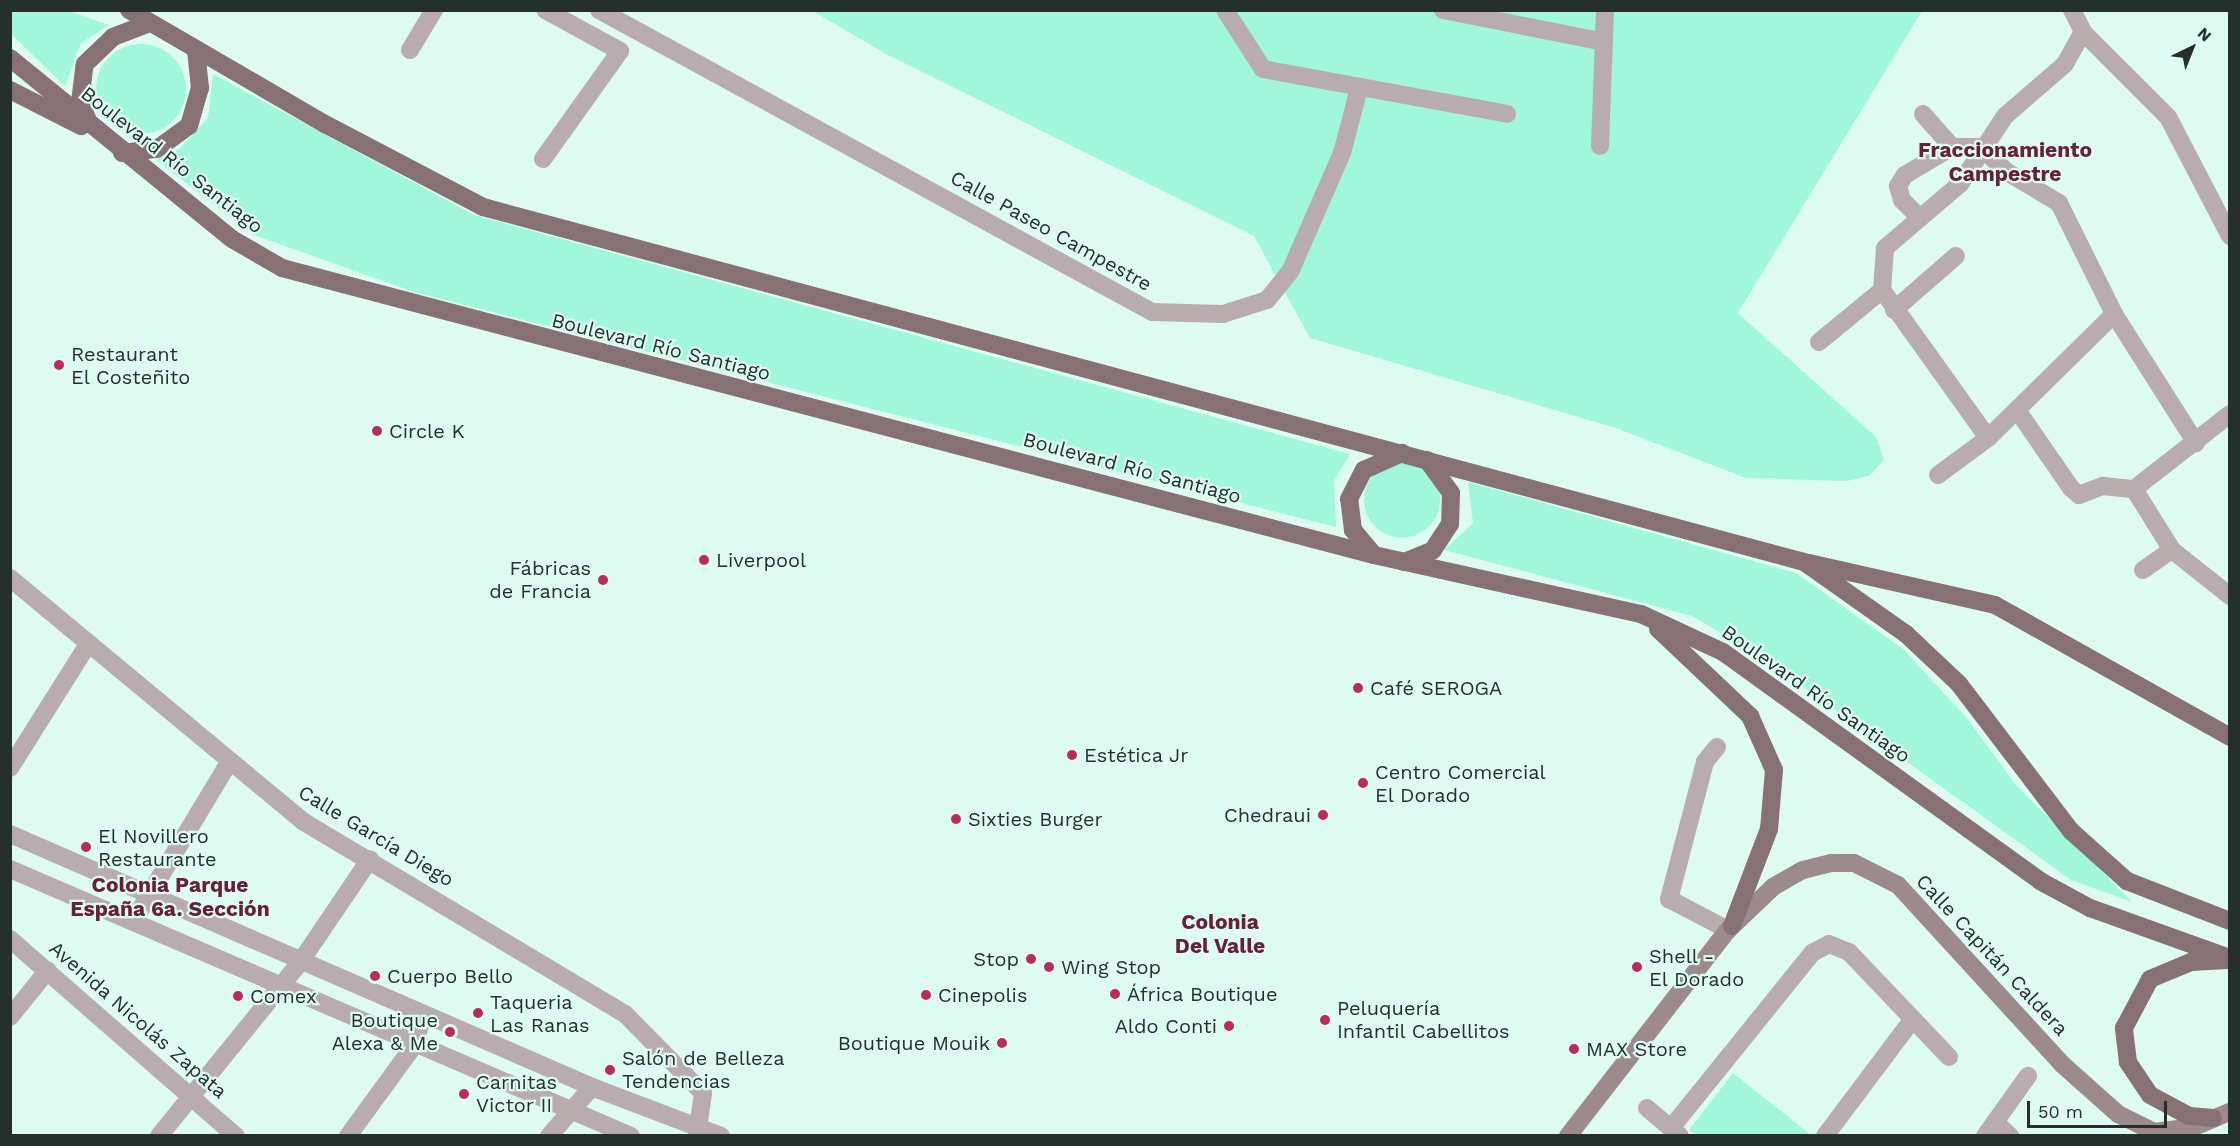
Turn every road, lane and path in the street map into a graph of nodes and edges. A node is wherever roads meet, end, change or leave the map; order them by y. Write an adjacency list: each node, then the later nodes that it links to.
1 (129, 10): 9 (main road)
2 (434, 10): 12 (street)
3 (545, 10): 24 (street)
4 (599, 10): 15 (street, Calle Paseo Campestre)
5 (1225, 10): 15 (street)
6 (1443, 10): 11 (street)
7 (1605, 10): 11 (street)
8 (2072, 10): 10 (street)
9 (149, 23): 13 (main road); 19 (main road)
10 (2083, 32): 22 (street); 26 (street)
11 (1604, 42): 20 (street)
12 (410, 50)
13 (196, 52): 23 (main road); 36 (main road)
14 (10, 58): 19 (main road, Boulevard Río Santiago)
15 (1359, 88): 17 (street)
16 (10, 90): 19 (main road)
17 (1507, 114)
18 (1923, 114): 21 (street)
19 (98, 134): 23 (main road, Boulevard Río Santiago)
20 (1600, 146)
21 (1952, 147): 22 (street); 25 (street)
22 (1981, 147): 25 (street); 30 (street)
23 (122, 153): 40 (main road, Boulevard Río Santiago)
24 (543, 159)
25 (1920, 218): 28 (street)
26 (2229, 236)
27 (1956, 256): 29 (street)
28 (1882, 290): 29 (street); 31 (street)
29 (1894, 310): 34 (street)
30 (2114, 314): 32 (street); 35 (street)
31 (1819, 342)
32 (2017, 410): 34 (street); 38 (street)
33 (2229, 414): 35 (street)
34 (1988, 438): 37 (street)
35 (2196, 443): 38 (street)
36 (1415, 454): 40 (main road); 41 (main road); 42 (main road)
37 (1938, 475)
38 (2134, 489): 39 (street)
39 (2172, 550): 43 (street); 45 (street)
40 (1374, 555): 41 (main road, Boulevard Río Santiago)
41 (1404, 562): 46 (main road, Boulevard Río Santiago)
42 (1804, 562): 48 (main road); 57 (main road)
43 (2143, 570)
44 (10, 578): 47 (street, Calle García Diego)
45 (2229, 596)
46 (1641, 614): 58 (main road); 60 (main road, Boulevard Río Santiago)
47 (88, 644): 50 (street, Calle García Diego); 51 (street)
48 (2229, 737)
49 (1717, 747): 58 (street)
50 (228, 764): 53 (street, Calle García Diego); 55 (street)
51 (10, 768)
52 (10, 834): 55 (street)
53 (370, 859): 61 (street); 76 (street, Calle García Diego)
54 (10, 869): 56 (street)
55 (150, 891): 56 (street); 61 (street)
56 (134, 920): 63 (street)
57 (2229, 921)
58 (1730, 928): 74 (main road, Calle Capitán Caldera); 84 (main road, Calle Capitán Caldera)
59 (10, 939): 62 (street, Avenida Nicolás Zapata)
60 (2229, 959): 74 (main road)
61 (301, 961): 63 (street); 64 (street)
62 (48, 970): 65 (street); 71 (street, Avenida Nicolás Zapata)
63 (282, 987): 67 (street); 71 (street)
64 (423, 1014): 67 (street); 70 (street)
65 (10, 1017)
66 (1913, 1019): 68 (street); 77 (street); 85 (street)
67 (415, 1044): 72 (street); 80 (street)
68 (1949, 1058)
69 (2028, 1076): 75 (street)
70 (592, 1087): 72 (street); 76 (street)
71 (192, 1097): 78 (street); 79 (street, Avenida Nicolás Zapata)
72 (571, 1108): 81 (street); 82 (street)
73 (1647, 1108): 77 (street)
74 (2221, 1115)
75 (1990, 1129): 86 (street)
76 (698, 1131): 83 (street)
77 (1676, 1132)
78 (159, 1136)
79 (236, 1136)
80 (348, 1136)
81 (549, 1136)
82 (631, 1136)
83 (721, 1136)
84 (1568, 1136)
85 (1825, 1136)
86 (2010, 1136)

